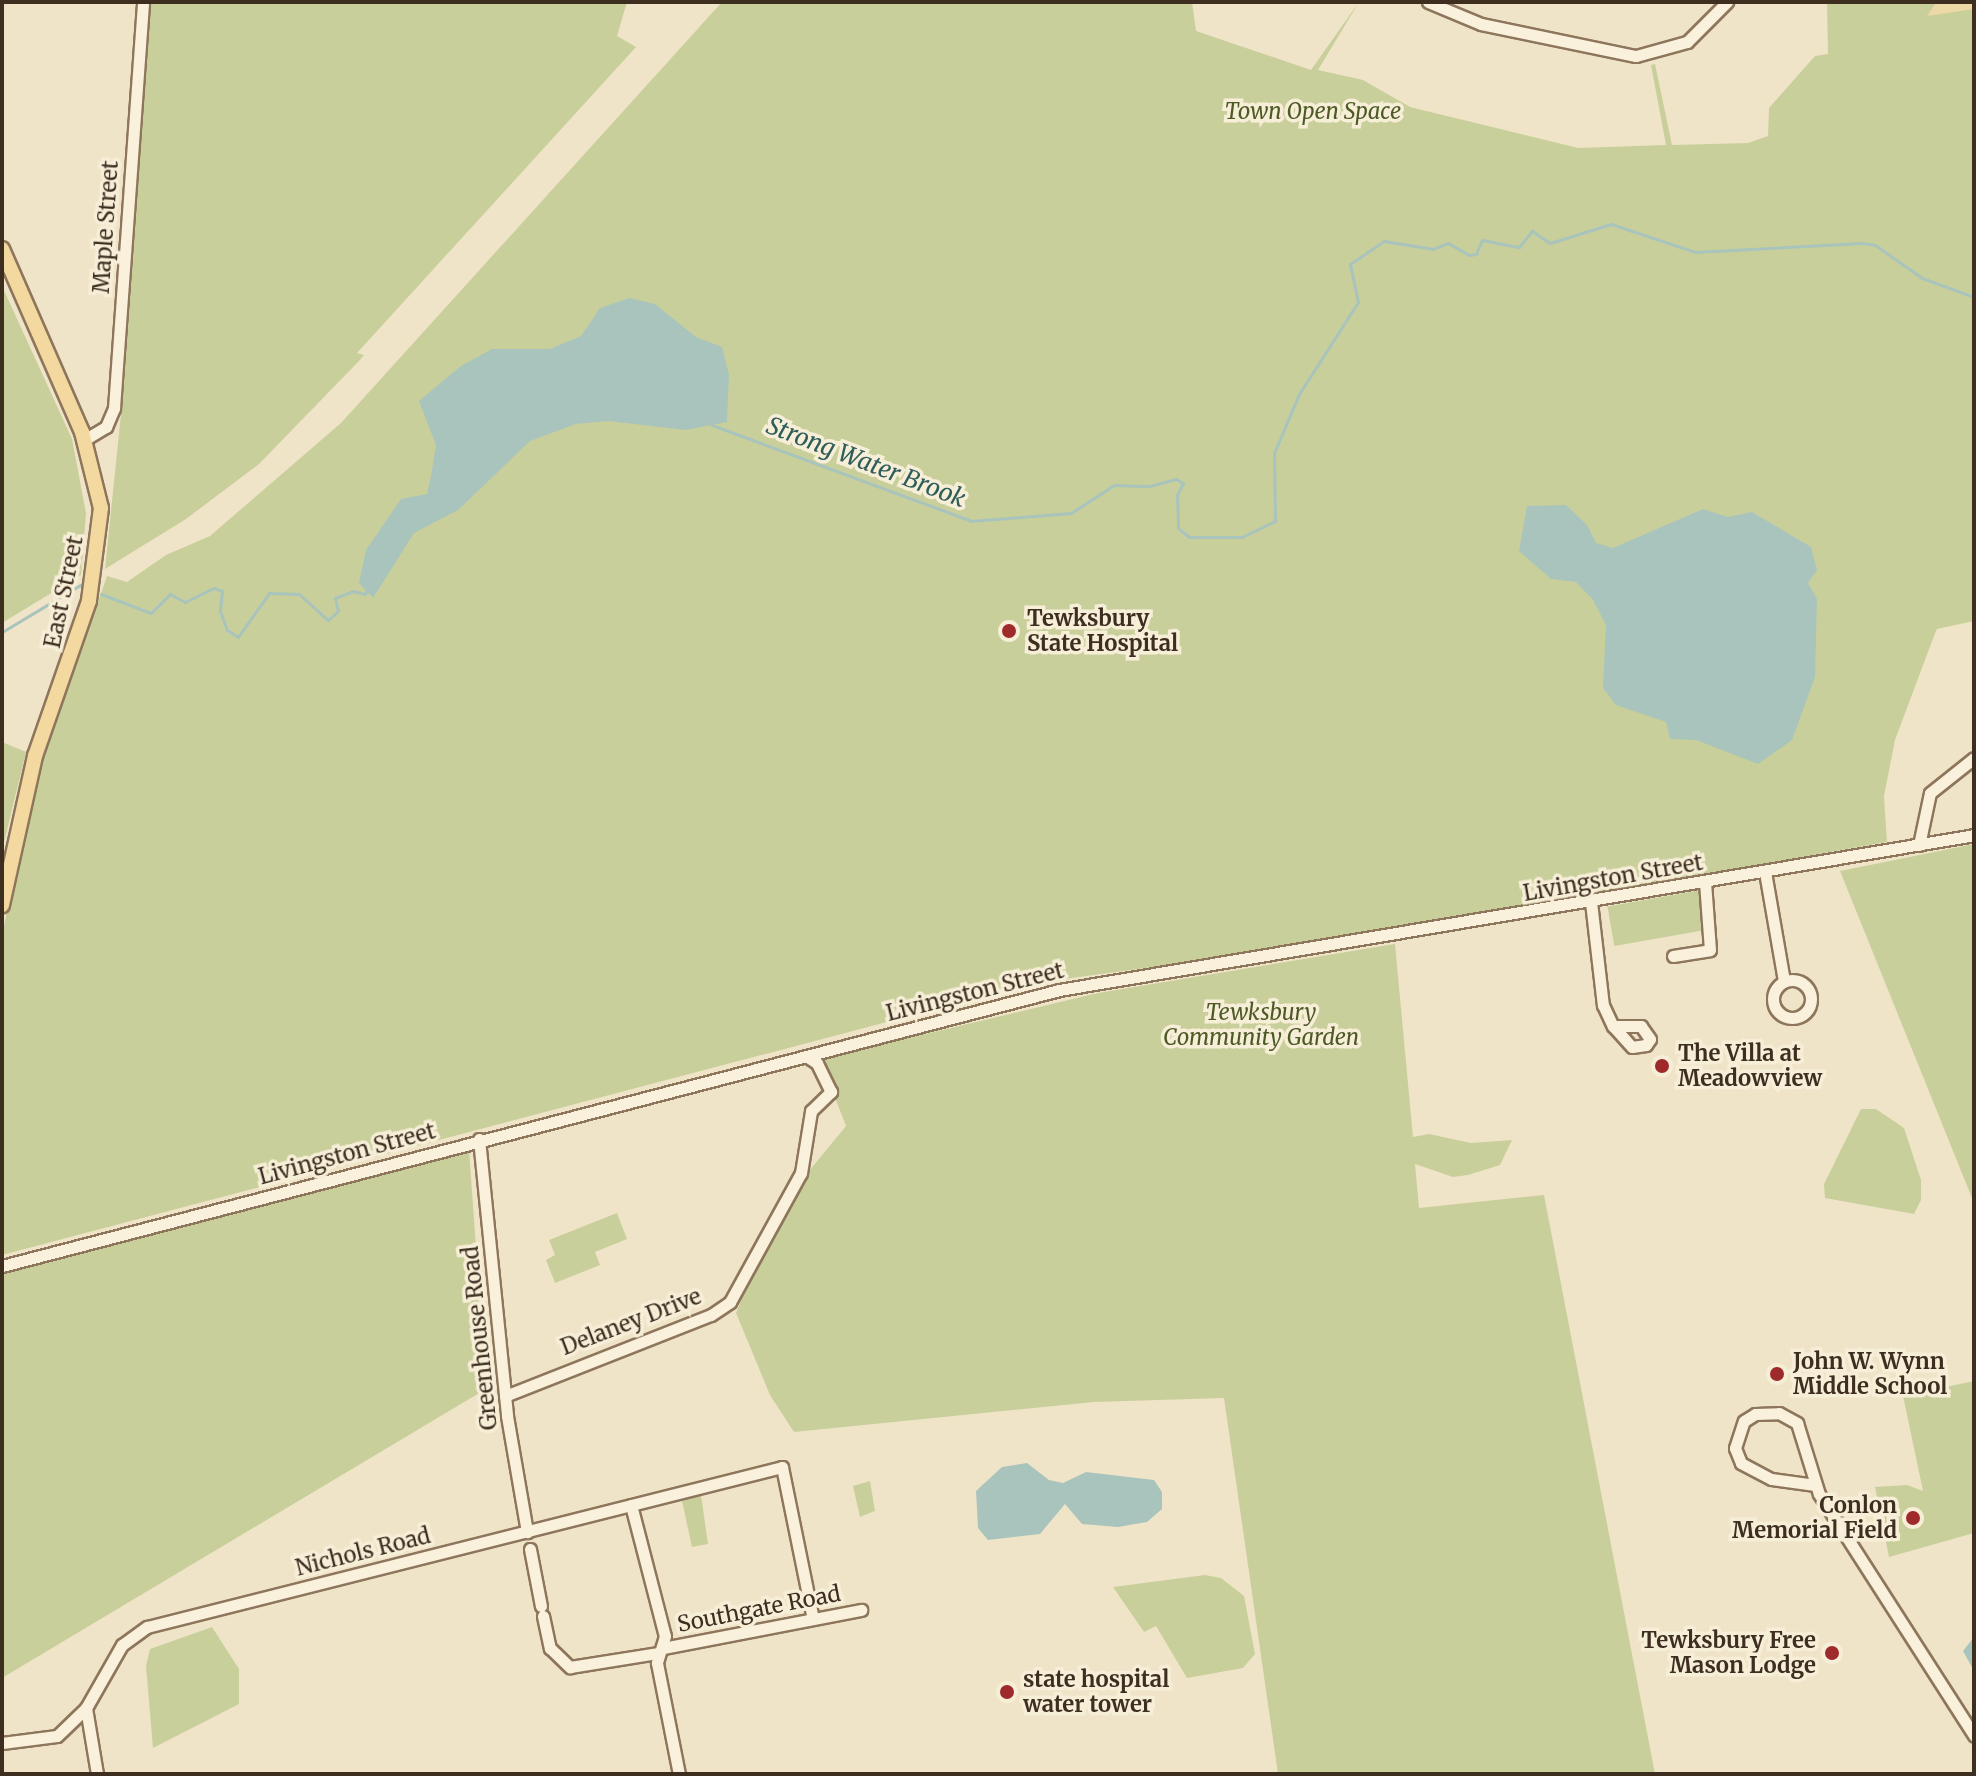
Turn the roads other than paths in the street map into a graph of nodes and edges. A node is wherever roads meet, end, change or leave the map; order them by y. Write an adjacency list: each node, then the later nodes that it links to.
1 (143, 2): 5 (street, Maple Street)
2 (1428, 2): 3 (street)
3 (1727, 2)
4 (2, 249): 5 (main road, East Street)
5 (84, 440): 12 (main road, East Street)
6 (1974, 758): 8 (street)
7 (1974, 835): 8 (street, Livingston Street)
8 (1919, 845): 9 (street, Livingston Street)
9 (1765, 872): 10 (street, Livingston Street); 14 (street)
10 (1705, 882): 11 (street, Livingston Street); 13 (street)
11 (1591, 902): 15 (street); 16 (street, Livingston Street)
12 (2, 905)
13 (1673, 956)
14 (1784, 981)
15 (1613, 1026)
16 (806, 1056): 17 (street, Livingston Street); 19 (street, Delaney Drive)
17 (479, 1139): 18 (street, Livingston Street); 19 (street, Greenhouse Road)
18 (2, 1266)
19 (505, 1396): 22 (street, Greenhouse Road)
20 (1815, 1485): 20 (street); 28 (street)
21 (631, 1505): 22 (street, Nichols Road); 25 (street, Nichols Road); 26 (street)
22 (527, 1532): 27 (street, Nichols Road)
23 (530, 1549): 26 (street)
24 (861, 1610): 25 (street, Southgate Road)
25 (813, 1619): 26 (street, Southgate Road)
26 (660, 1651): 31 (street)
27 (86, 1708): 29 (street, Nichols Road); 30 (street)
28 (1974, 1735)
29 (2, 1743)
30 (97, 1774)
31 (679, 1774)

